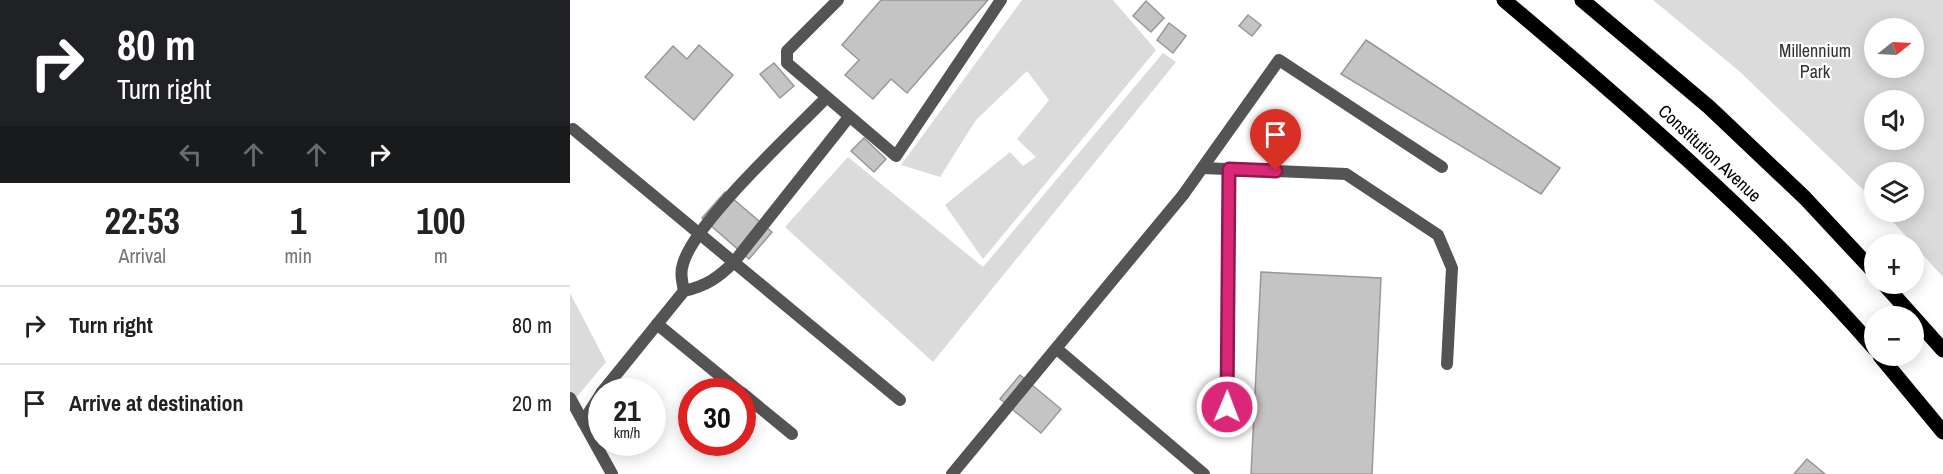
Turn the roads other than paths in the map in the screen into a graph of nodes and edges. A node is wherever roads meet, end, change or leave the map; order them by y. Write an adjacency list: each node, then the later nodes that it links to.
1 (838, 0): 5 (street)
2 (1001, 0): 6 (street)
3 (1504, 0): 17 (main road, Constitution Avenue)
4 (1582, 0): 12 (main road, Constitution Avenue)
5 (826, 98): 6 (street); 11 (street)
6 (849, 117): 13 (street)
7 (573, 129): 11 (street)
8 (1442, 167): 9 (street)
9 (1203, 168): 10 (street); 18 (street)
10 (1229, 169): 20 (street); 29 (street)
11 (699, 234): 13 (street); 14 (street)
12 (1864, 261)
13 (734, 262): 14 (street); 25 (street)
14 (684, 291): 16 (street)
15 (1893, 294): 19 (main road)
16 (657, 324): 22 (street); 23 (street)
17 (1864, 337)
18 (1057, 349): 33 (street); 34 (street)
19 (1943, 350)
20 (1448, 364)
21 (1888, 366): 30 (main road)
22 (613, 378)
23 (724, 378)
24 (570, 398): 28 (street)
25 (900, 400)
26 (756, 404): 31 (street)
27 (588, 415): 28 (street)
28 (584, 422): 32 (street)
29 (1227, 431)
30 (1943, 432)
31 (792, 434)
32 (612, 474)
33 (952, 474)
34 (1204, 474)

